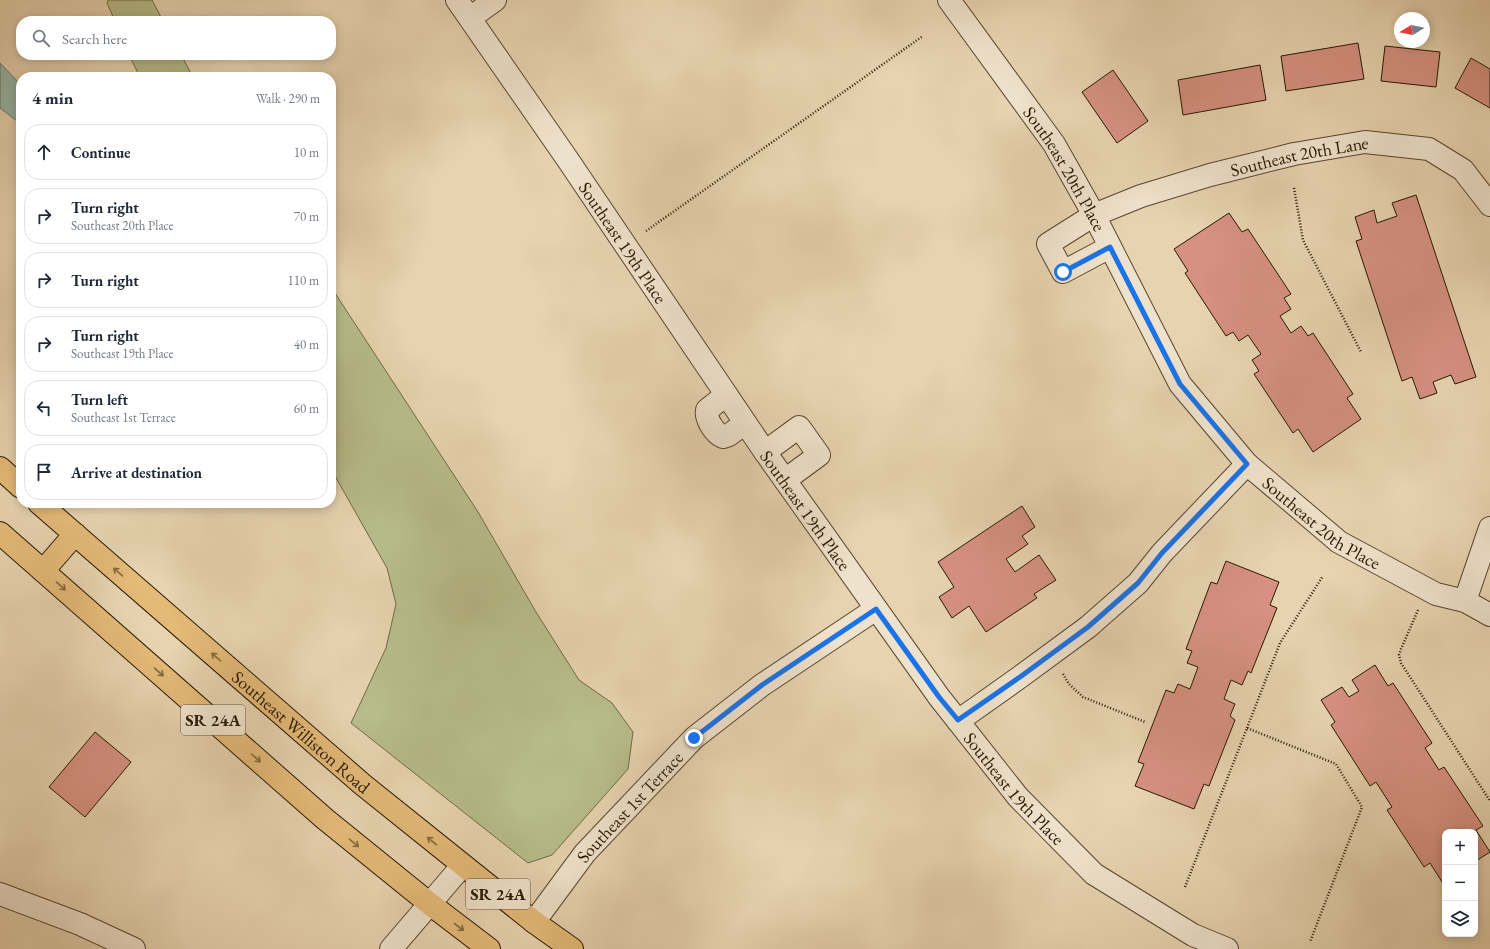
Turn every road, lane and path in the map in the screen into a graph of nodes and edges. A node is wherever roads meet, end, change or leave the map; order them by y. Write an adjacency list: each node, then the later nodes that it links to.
1 (457, 0): 4 (street, Southeast 19th Place)
2 (495, 0): 4 (street)
3 (949, 0): 8 (street, Southeast 20th Place)
4 (470, 18): 12 (street, Southeast 19th Place)
5 (923, 36): 9 (path)
6 (1294, 188): 11 (path)
7 (1490, 205): 8 (street, Southeast 20th Lane)
8 (1094, 215): 10 (street, Southeast 20th Place); 10 (street, Southeast 20th Lane)
9 (646, 231)
10 (1110, 247): 15 (street, Southeast 20th Place)
11 (1361, 352)
12 (726, 395): 13 (street, Southeast 19th Place); 13 (street)
13 (745, 423): 14 (street, Southeast 19th Place)
14 (765, 452): 17 (street, Southeast 19th Place); 17 (street)
15 (1247, 464): 25 (street, Southeast 20th Place); 30 (street)
16 (0, 468): 18 (highway)
17 (785, 480): 26 (street, Southeast 19th Place)
18 (16, 482)
19 (45, 508): 22 (highway, Southeast Williston Road / SR 24A)
20 (1490, 528): 25 (street)
21 (0, 533): 23 (highway, SR 24A)
22 (74, 534): 23 (highway); 34 (highway, Southeast Williston Road / SR 24A, one-way to 22)
23 (43, 570): 37 (highway, SR 24A, one-way to 37)
24 (1323, 576): 32 (path)
25 (1465, 601): 28 (street, Southeast 20th Place)
26 (876, 609): 30 (street, Southeast 19th Place); 38 (street, Southeast 1st Terrace)
27 (1418, 609): 33 (path)
28 (1490, 615)
29 (1069, 684): 31 (path)
30 (958, 720): 44 (street, Southeast 19th Place)
31 (1145, 722)
32 (1247, 728): 35 (path); 39 (path)
33 (1490, 801)
34 (462, 866): 37 (street); 38 (highway, Southeast Williston Road / SR 24A)
35 (1185, 887)
36 (0, 894): 40 (street)
37 (430, 904): 41 (street); 42 (highway, SR 24A, one-way to 42)
38 (534, 922): 43 (highway, Southeast Williston Road / SR 24A)
39 (1310, 942)
40 (134, 949)
41 (391, 949)
42 (489, 949)
43 (572, 949)
44 (1227, 949)

